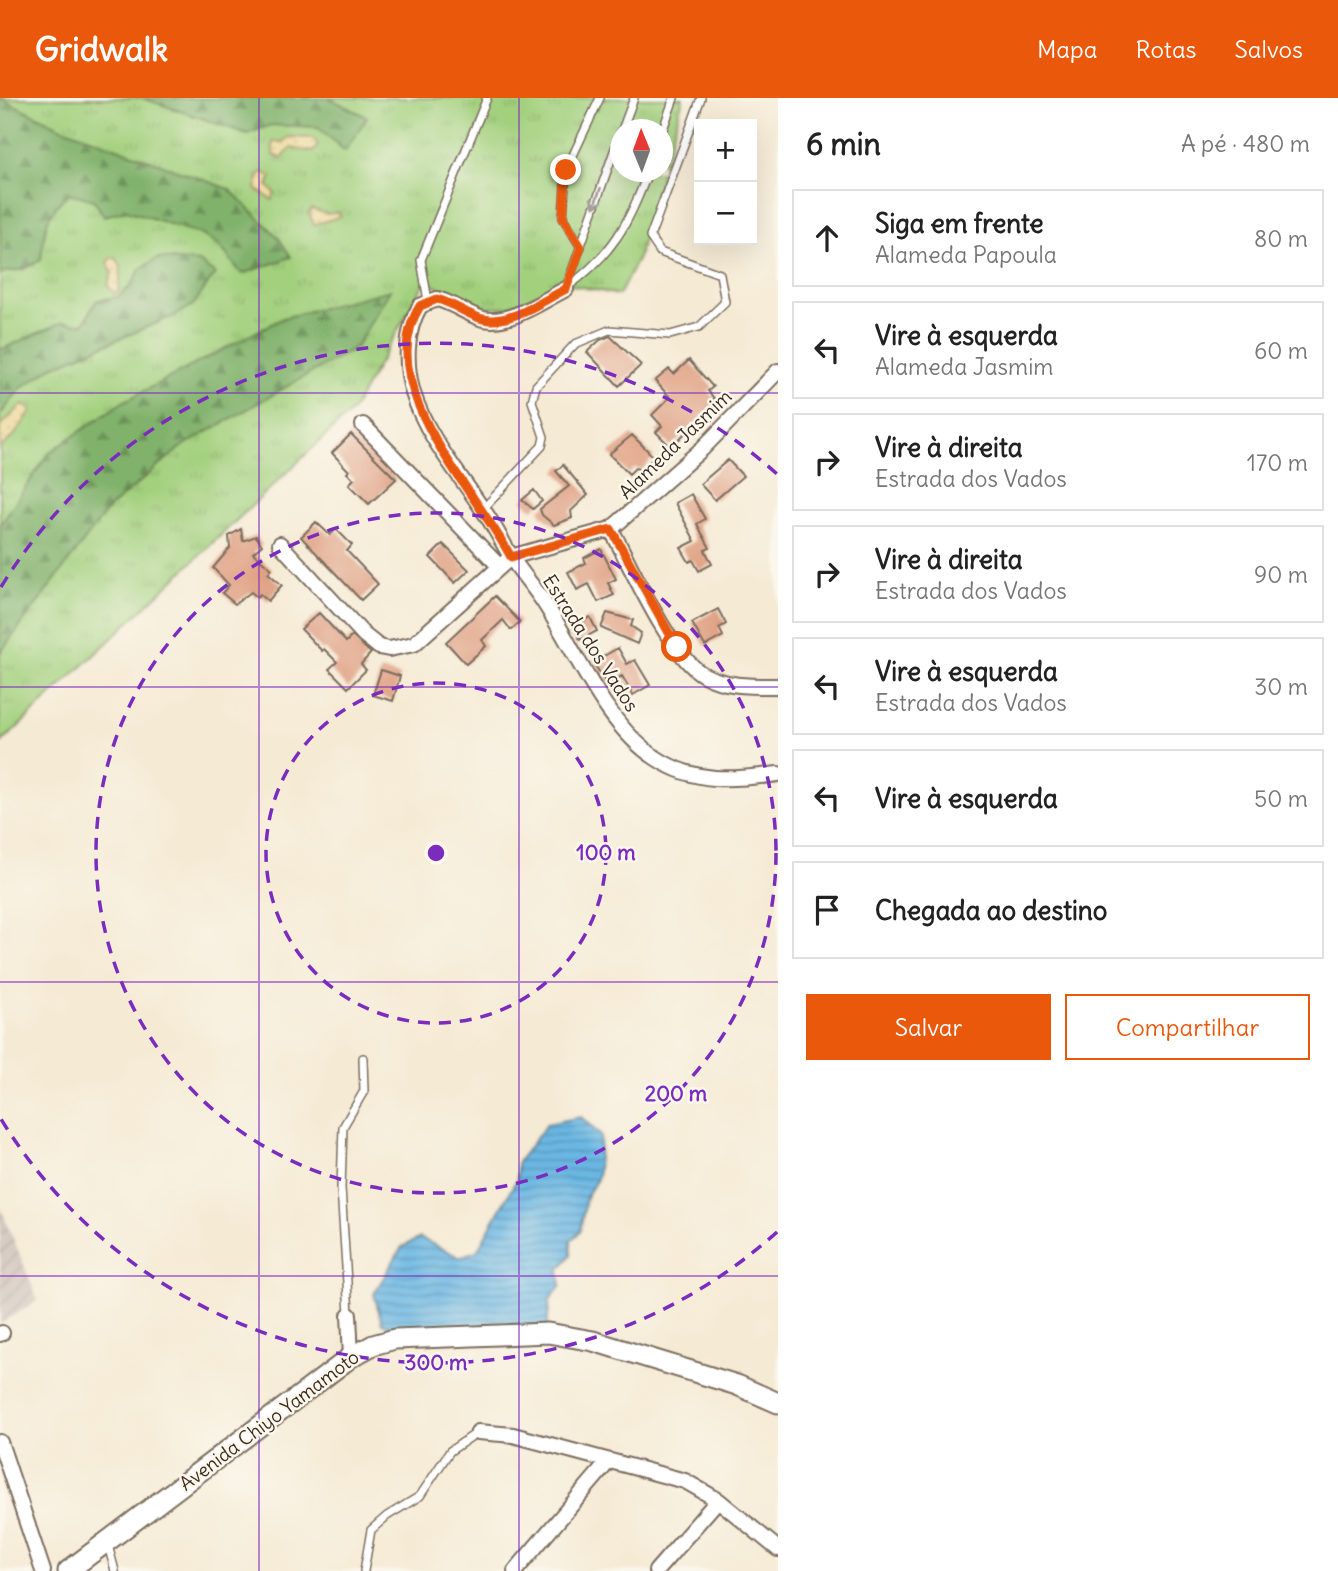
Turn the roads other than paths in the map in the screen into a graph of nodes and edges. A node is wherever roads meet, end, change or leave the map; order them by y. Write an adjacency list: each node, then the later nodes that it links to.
1 (487, 98): 12 (lane)
2 (600, 98): 10 (lane)
3 (634, 98): 6 (lane)
4 (674, 98): 7 (lane)
5 (701, 98): 15 (lane)
6 (626, 119)
7 (667, 119)
8 (610, 164): 10 (lane, one-way to 10)
9 (644, 182): 11 (lane)
10 (581, 247): 11 (lane)
11 (566, 289): 12 (street)
12 (428, 301): 15 (street, Estrada dos Vados)
13 (778, 371): 16 (street, Alameda Jasmim)
14 (363, 425): 18 (street)
15 (483, 509): 18 (street, Estrada dos Vados)
16 (611, 529): 18 (street, Alameda Jasmim); 19 (street)
17 (281, 544): 18 (street)
18 (505, 562): 20 (street, Estrada dos Vados)
19 (778, 686)
20 (778, 774)
21 (363, 1058): 22 (lane)
22 (349, 1315): 23 (street)
23 (351, 1357): 24 (street, Avenida Chiyo Yamamoto); 29 (street, Avenida Chiyo Yamamoto)
24 (778, 1402)
25 (478, 1432): 27 (street); 34 (lane)
26 (0, 1442): 31 (street)
27 (609, 1461): 28 (street); 35 (street)
28 (718, 1500): 30 (street); 36 (street)
29 (107, 1542): 32 (street, Avenida Chiyo Yamamoto); 33 (lane)
30 (778, 1549)
31 (43, 1571)
32 (68, 1571)
33 (116, 1571)
34 (364, 1571)
35 (515, 1571)
36 (656, 1571)

